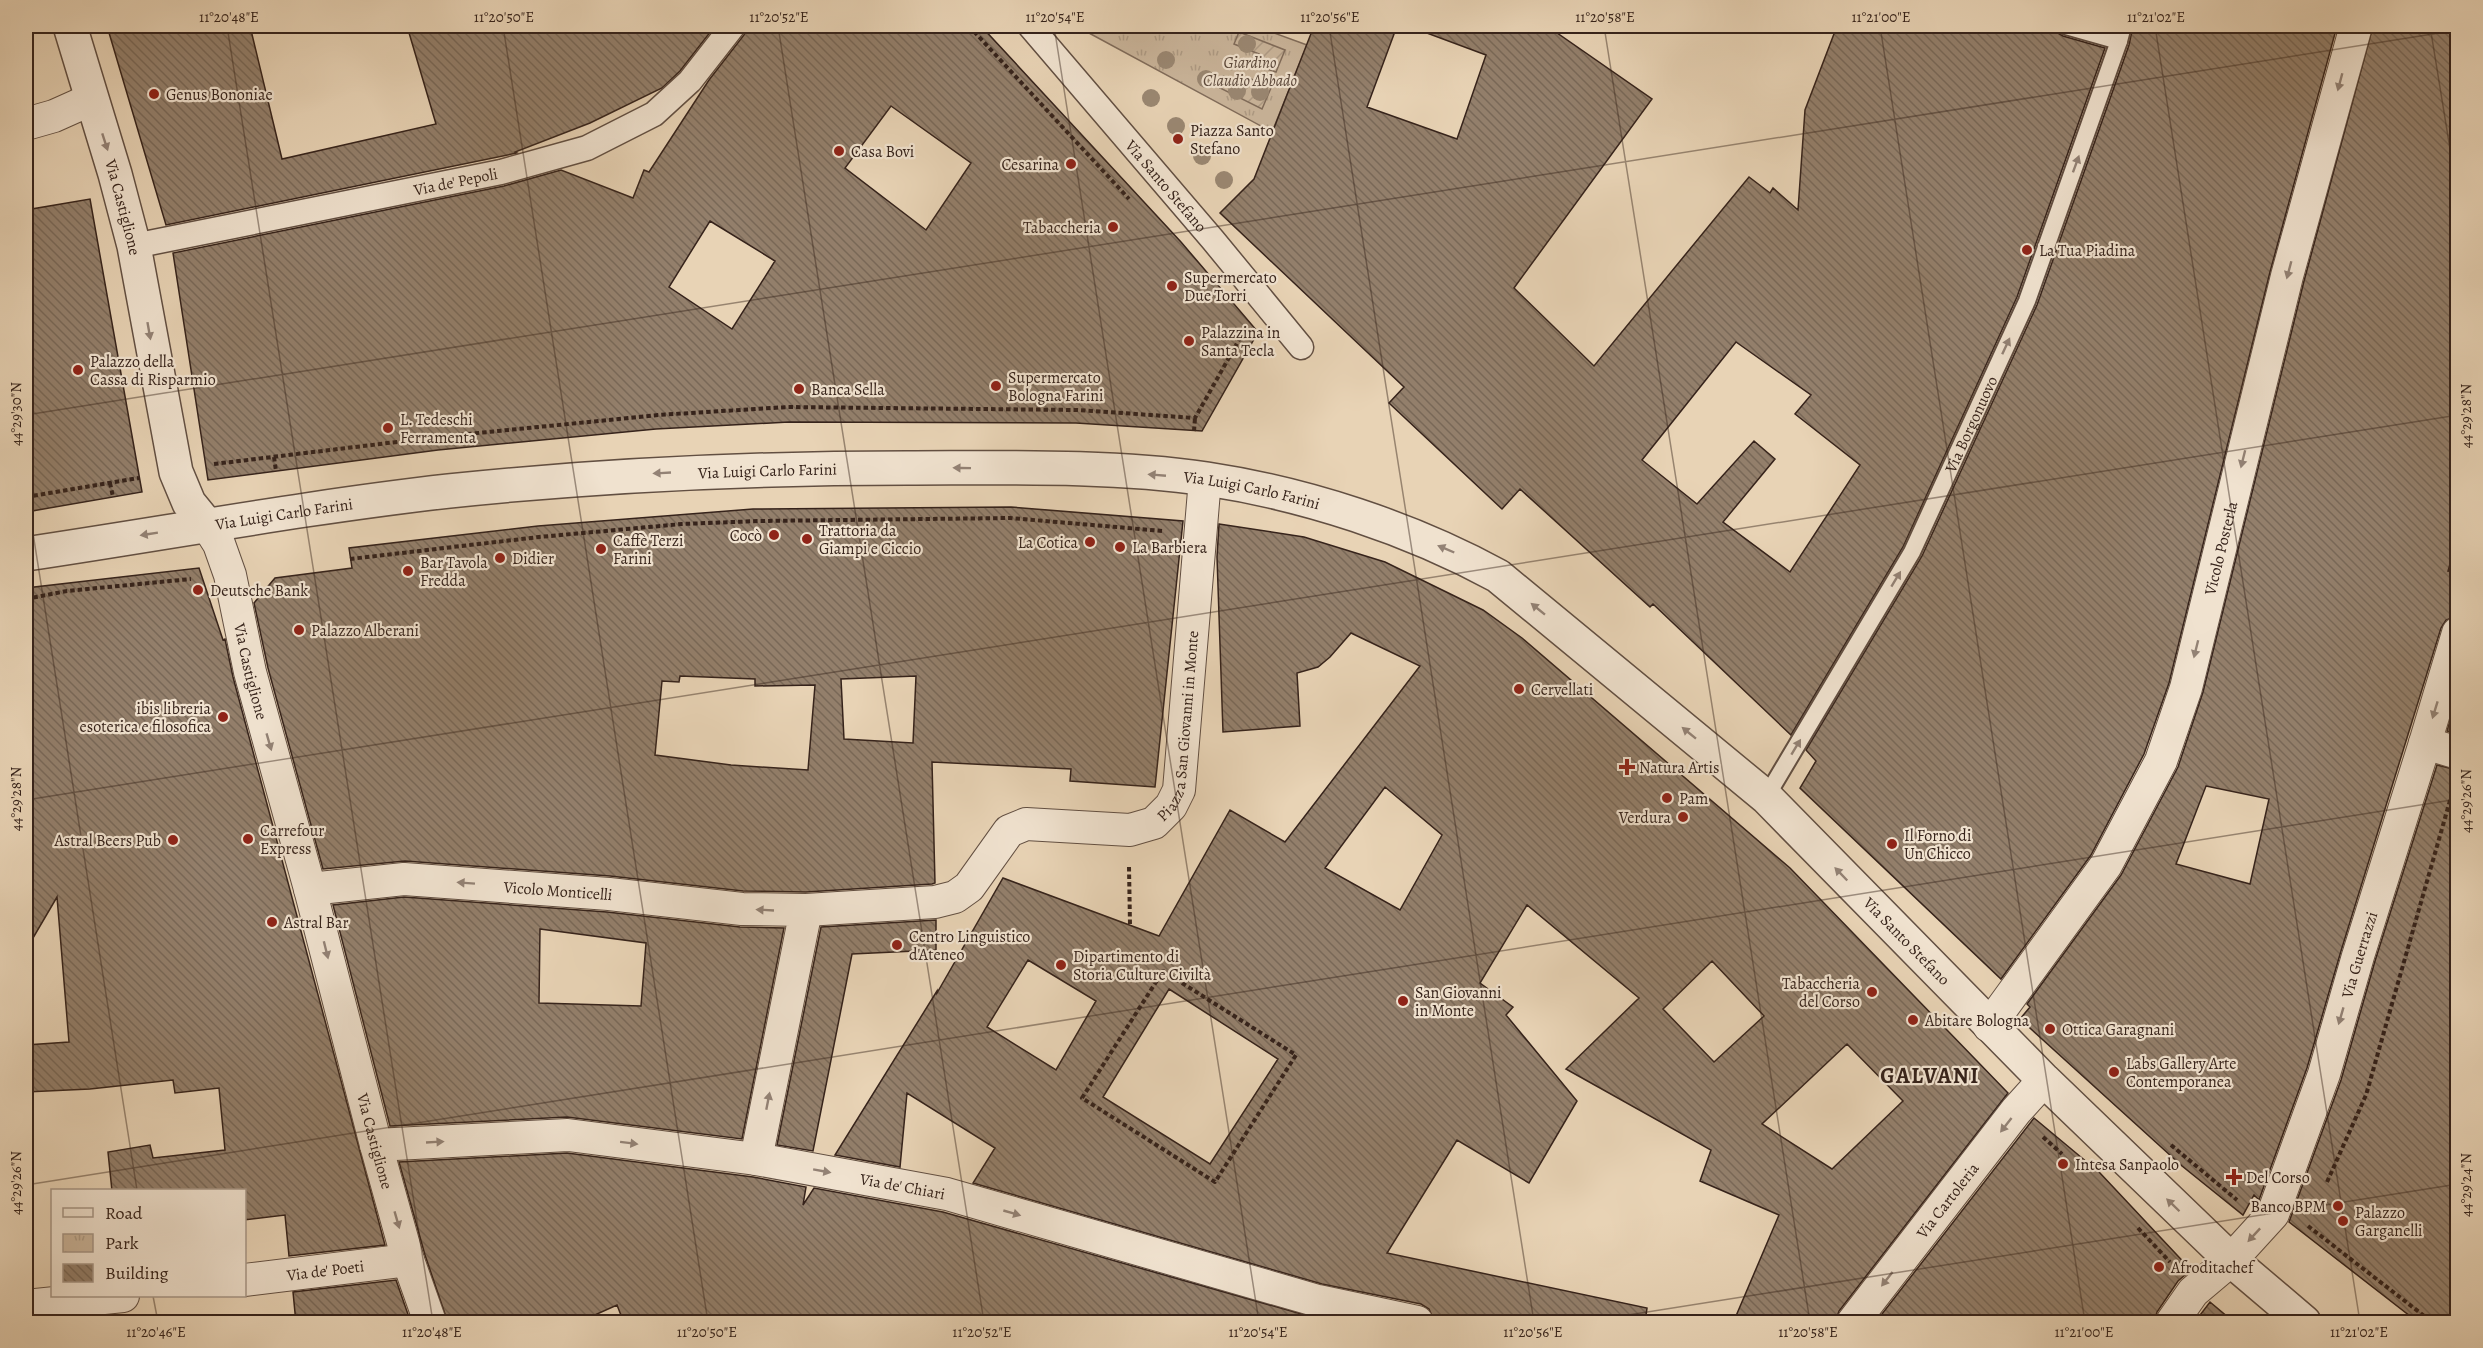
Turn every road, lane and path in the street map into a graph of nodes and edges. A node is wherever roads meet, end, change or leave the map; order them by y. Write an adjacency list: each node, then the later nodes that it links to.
1 (70, 26): 8 (street, Via Castiglione)
2 (733, 26): 11 (street, Via de' Pepoli)
3 (969, 26): 10 (path)
4 (1030, 26): 13 (street, Via Santo Stefano)
5 (2066, 26): 7 (lane)
6 (2356, 26): 42 (street, Vicolo Posterla, one-way to 42)
7 (2121, 33): 35 (lane, Via Borgonuovo, one-way to 7)
8 (92, 99): 9 (street); 11 (street, Via Castiglione, one-way to 11)
9 (26, 124)
10 (1136, 206)
11 (134, 246): 24 (street, Via Castiglione, one-way to 24)
12 (1238, 324): 14 (path)
13 (1301, 347)
14 (1195, 418): 15 (path); 16 (path)
15 (1194, 431)
16 (274, 457): 17 (path); 18 (path)
17 (206, 466)
18 (276, 471)
19 (139, 478): 21 (path)
20 (1205, 479): 24 (street, Via Luigi Carlo Farini, one-way to 24); 28 (street, Via Luigi Carlo Farini, one-way to 20); 36 (street, Piazza San Giovanni in Monte)
21 (110, 483): 22 (path); 23 (path)
22 (26, 497)
23 (112, 497)
24 (207, 525): 26 (street, Via Luigi Carlo Farini, one-way to 26); 37 (street, Via Castiglione, one-way to 37)
25 (1172, 532): 27 (path)
26 (26, 554)
27 (350, 559)
28 (1498, 576): 35 (street, Via Santo Stefano, one-way to 28)
29 (195, 579): 30 (path)
30 (26, 599)
31 (2457, 633): 32 (street, Via Guerrazzi, one-way to 32)
32 (2425, 743): 33 (street); 58 (street, Via Guerrazzi, one-way to 58)
33 (2457, 753)
34 (2454, 786): 49 (path)
35 (1766, 797): 42 (street, Via Santo Stefano, one-way to 35)
36 (1130, 830): 38 (street, Piazza San Giovanni in Monte); 40 (path)
37 (310, 889): 39 (street, Vicolo Monticelli, one-way to 37); 46 (street, Via Castiglione, one-way to 46)
38 (935, 902): 39 (street, Vicolo Monticelli)
39 (806, 910): 48 (street, one-way to 39)
40 (1130, 925)
41 (1147, 997): 41 (path)
42 (1989, 1026): 43 (street, Via Santo Stefano)
43 (2044, 1080): 58 (street, Via Santo Stefano, one-way to 43); 65 (street, Via Cartoleria, one-way to 65)
44 (2037, 1132): 47 (path)
45 (2169, 1144): 50 (path)
46 (376, 1145): 48 (street, Via de' Chiari, one-way to 48); 57 (street, Via Castiglione, one-way to 57)
47 (2063, 1155)
48 (756, 1159): 64 (street, Via de' Chiari, one-way to 64)
49 (2325, 1187)
50 (2230, 1194): 51 (path); 52 (path)
51 (2224, 1200)
52 (2238, 1201)
53 (2312, 1216): 56 (path)
54 (2301, 1221): 56 (path)
55 (2133, 1223): 59 (path)
56 (2307, 1226): 68 (path)
57 (408, 1260): 60 (street, Via de' Poeti); 63 (street, Via Castiglione)
58 (2231, 1260): 66 (street, Via Guerrazzi); 67 (street, Via Santo Stefano)
59 (2174, 1267)
60 (246, 1281)
61 (113, 1297): 62 (street)
62 (26, 1306)
63 (430, 1323)
64 (1417, 1323)
65 (1853, 1323)
66 (2172, 1323)
67 (2304, 1323)
68 (2432, 1323)

